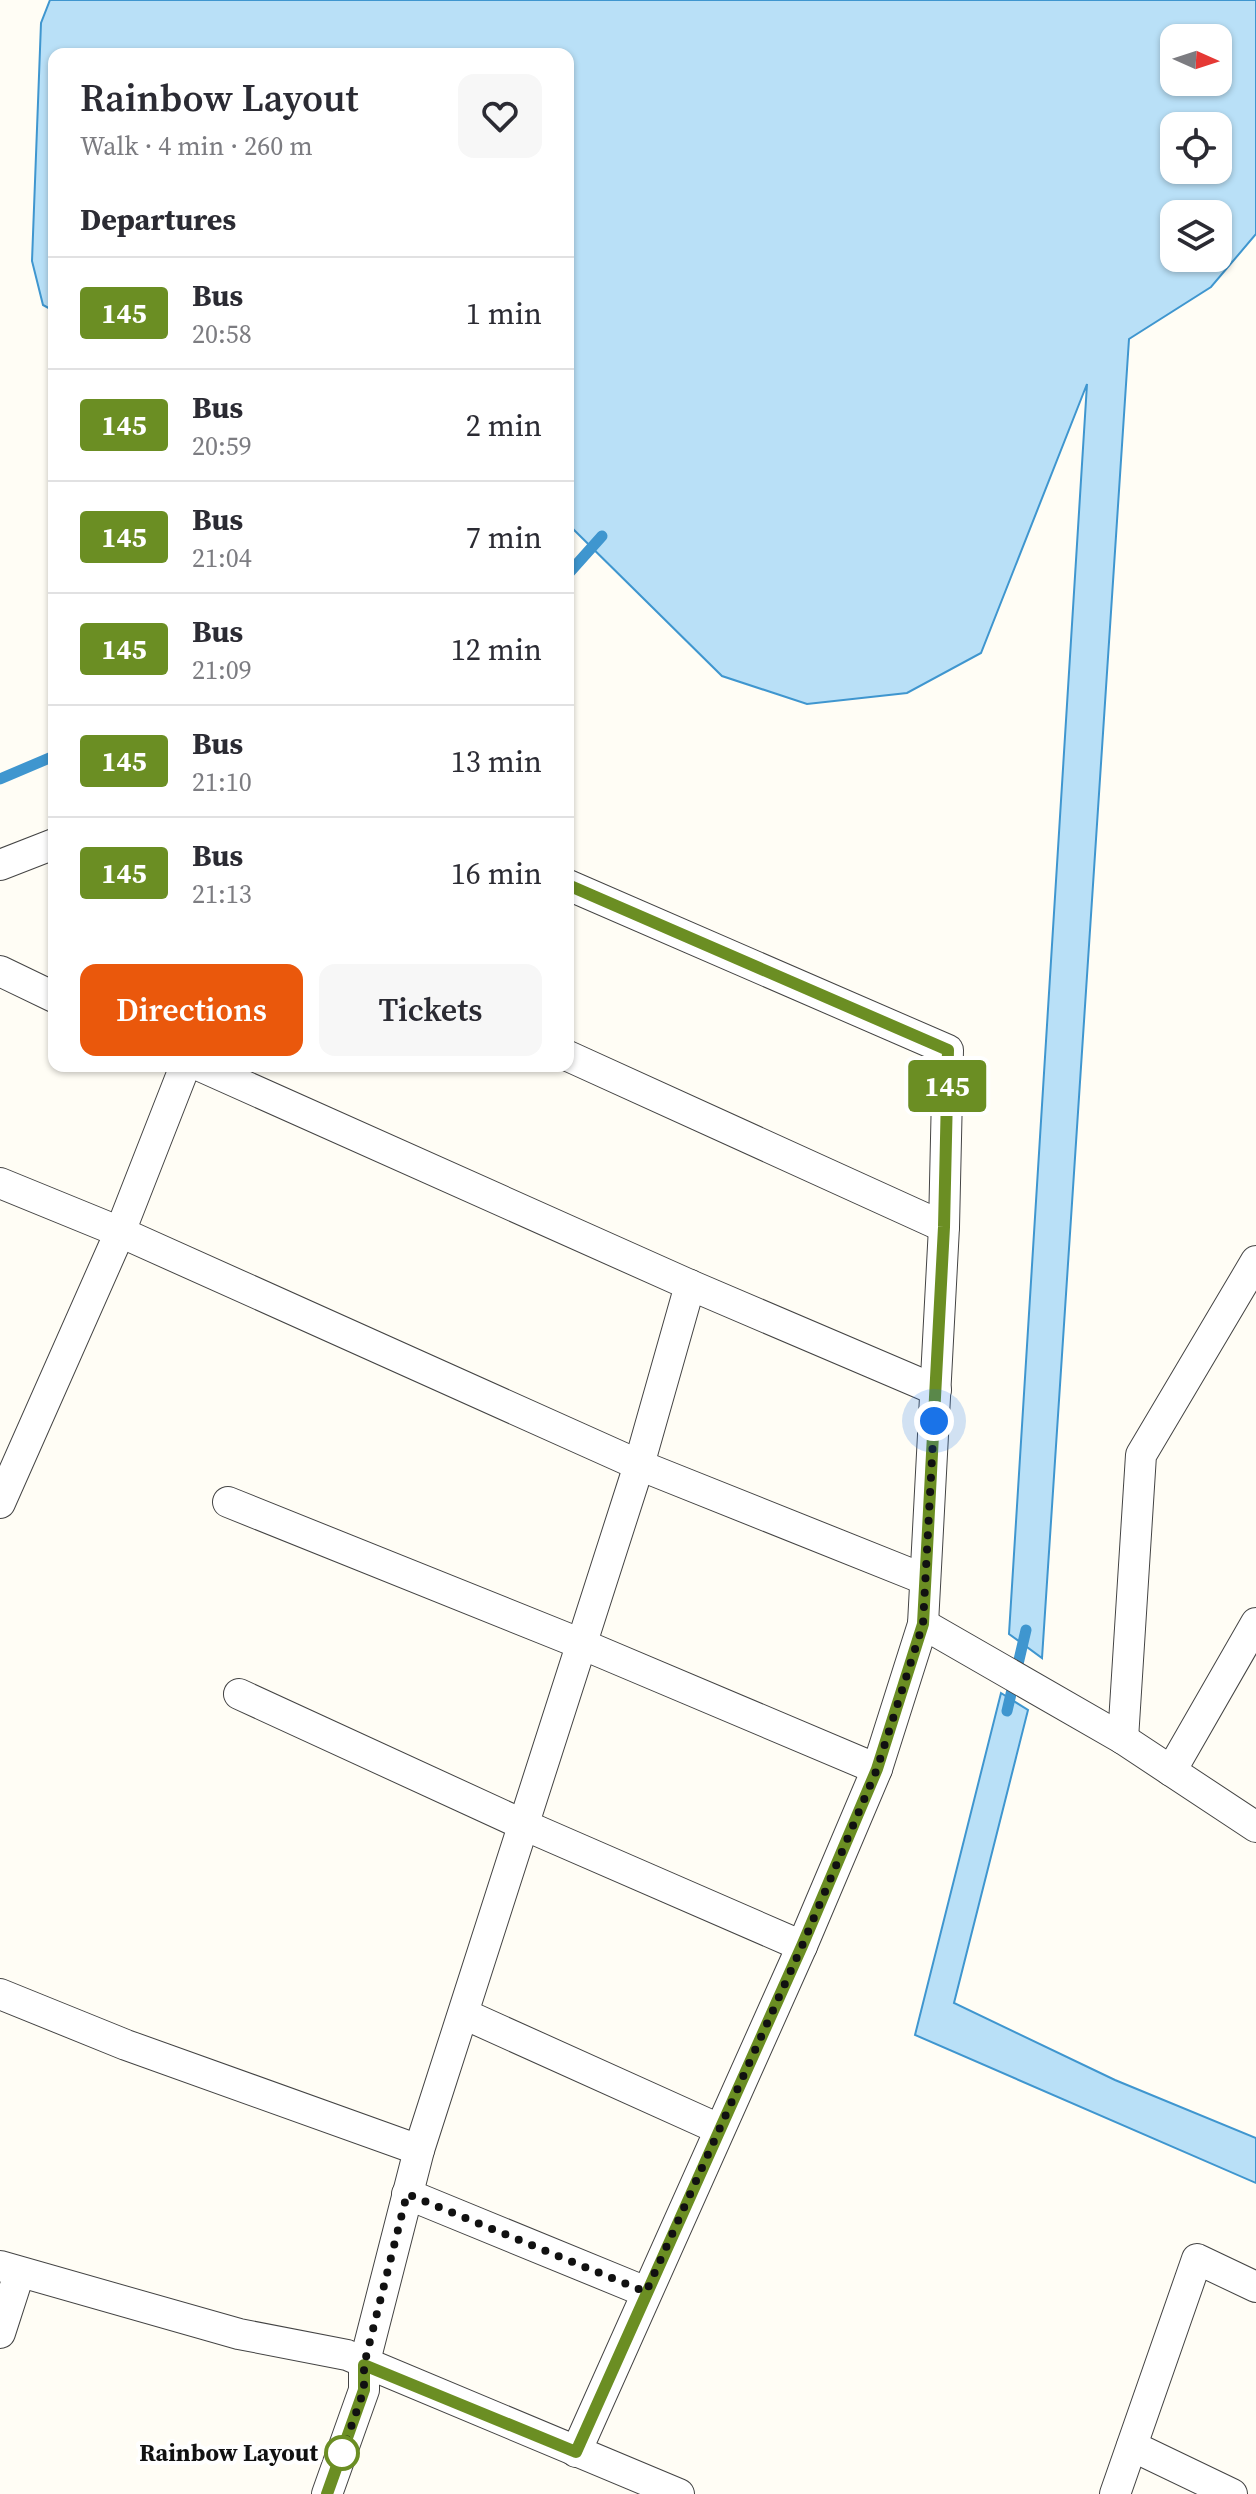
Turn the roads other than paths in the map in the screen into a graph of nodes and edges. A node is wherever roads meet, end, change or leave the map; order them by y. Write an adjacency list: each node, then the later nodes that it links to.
1 (48, 846): 2 (street)
2 (0, 865)
3 (574, 888): 10 (street)
4 (0, 971): 5 (street)
5 (48, 994)
6 (574, 1059): 10 (street)
7 (183, 1072): 11 (street)
8 (213, 1072): 13 (street)
9 (0, 1183): 11 (street)
10 (944, 1227): 14 (street)
11 (120, 1232): 15 (street); 17 (street)
12 (1256, 1261): 23 (street)
13 (690, 1285): 14 (street); 15 (street)
14 (936, 1390): 18 (street)
15 (639, 1465): 18 (street); 21 (street)
16 (228, 1502): 21 (street)
17 (0, 1503)
18 (924, 1579): 20 (street)
19 (1256, 1623): 25 (street)
20 (923, 1624): 23 (street); 24 (street)
21 (579, 1643): 24 (street); 26 (street)
22 (239, 1694): 26 (street)
23 (1123, 1739): 25 (street)
24 (877, 1769): 28 (street)
25 (1171, 1771): 27 (street)
26 (524, 1825): 28 (street); 30 (street)
27 (1256, 1827)
28 (802, 1946): 31 (street)
29 (0, 1994): 32 (street)
30 (464, 2014): 31 (street); 32 (street)
31 (719, 2129): 36 (street)
32 (419, 2150): 33 (street)
33 (407, 2194): 36 (street); 38 (street)
34 (10, 2270): 37 (street); 38 (street)
35 (1256, 2287): 39 (street)
36 (646, 2292): 40 (street)
37 (0, 2333)
38 (364, 2365): 40 (street); 41 (street)
39 (1132, 2446): 43 (street); 44 (street)
40 (576, 2452): 42 (street)
41 (327, 2494)
42 (679, 2494)
43 (1115, 2494)
44 (1232, 2494)

